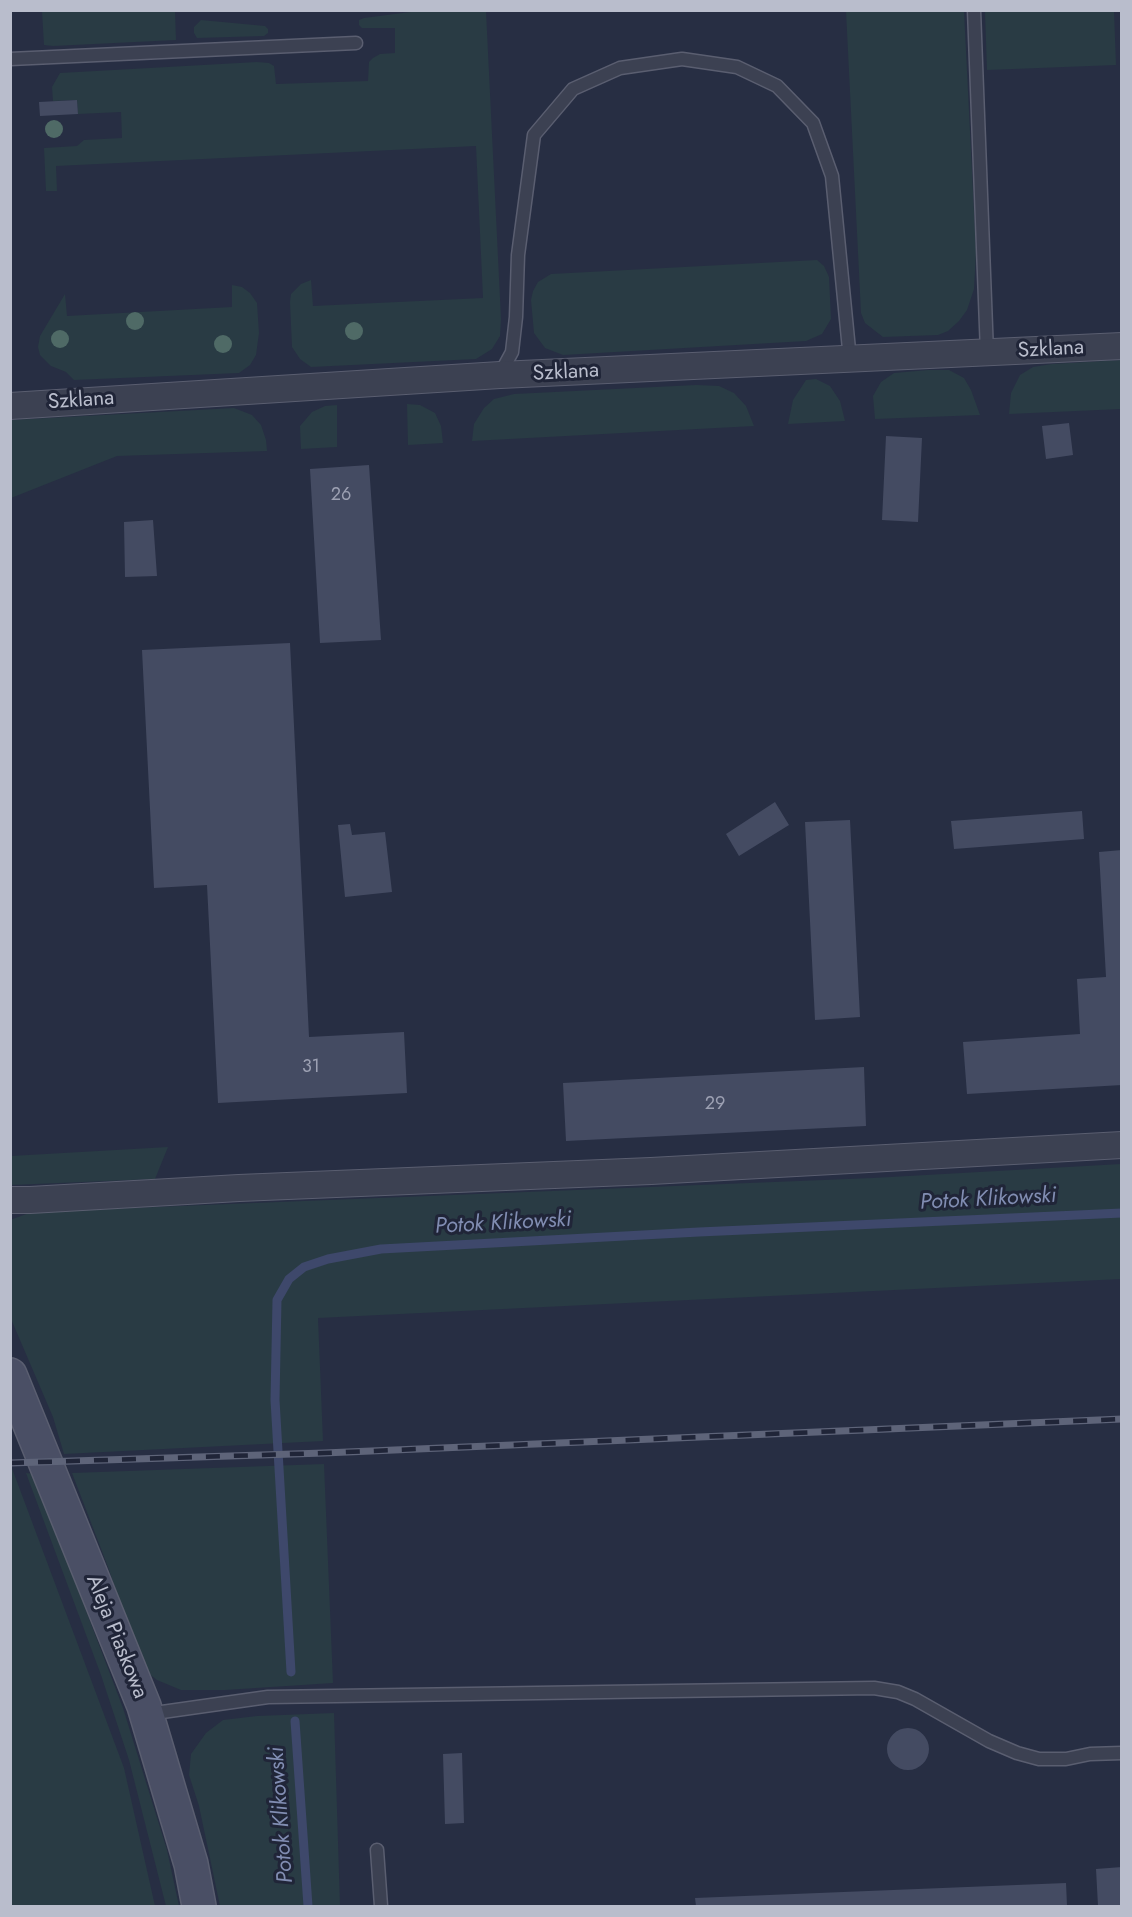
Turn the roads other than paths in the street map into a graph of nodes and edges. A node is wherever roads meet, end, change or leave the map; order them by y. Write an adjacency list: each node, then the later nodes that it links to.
1 (974, 10): 5 (lane)
2 (356, 43): 3 (lane)
3 (10, 59)
4 (1122, 346): 5 (street, Szklana)
5 (987, 353): 6 (street, Szklana)
6 (850, 360): 7 (street, Szklana); 7 (lane)
7 (500, 375): 8 (street, Szklana)
8 (10, 405)
9 (1122, 1145): 10 (street)
10 (10, 1200)
11 (10, 1375): 12 (main road, Aleja Piaskowa)
12 (147, 1714): 13 (lane); 15 (main road, Aleja Piaskowa)
13 (1122, 1753)
14 (377, 1850): 16 (lane)
15 (199, 1906)
16 (381, 1906)

